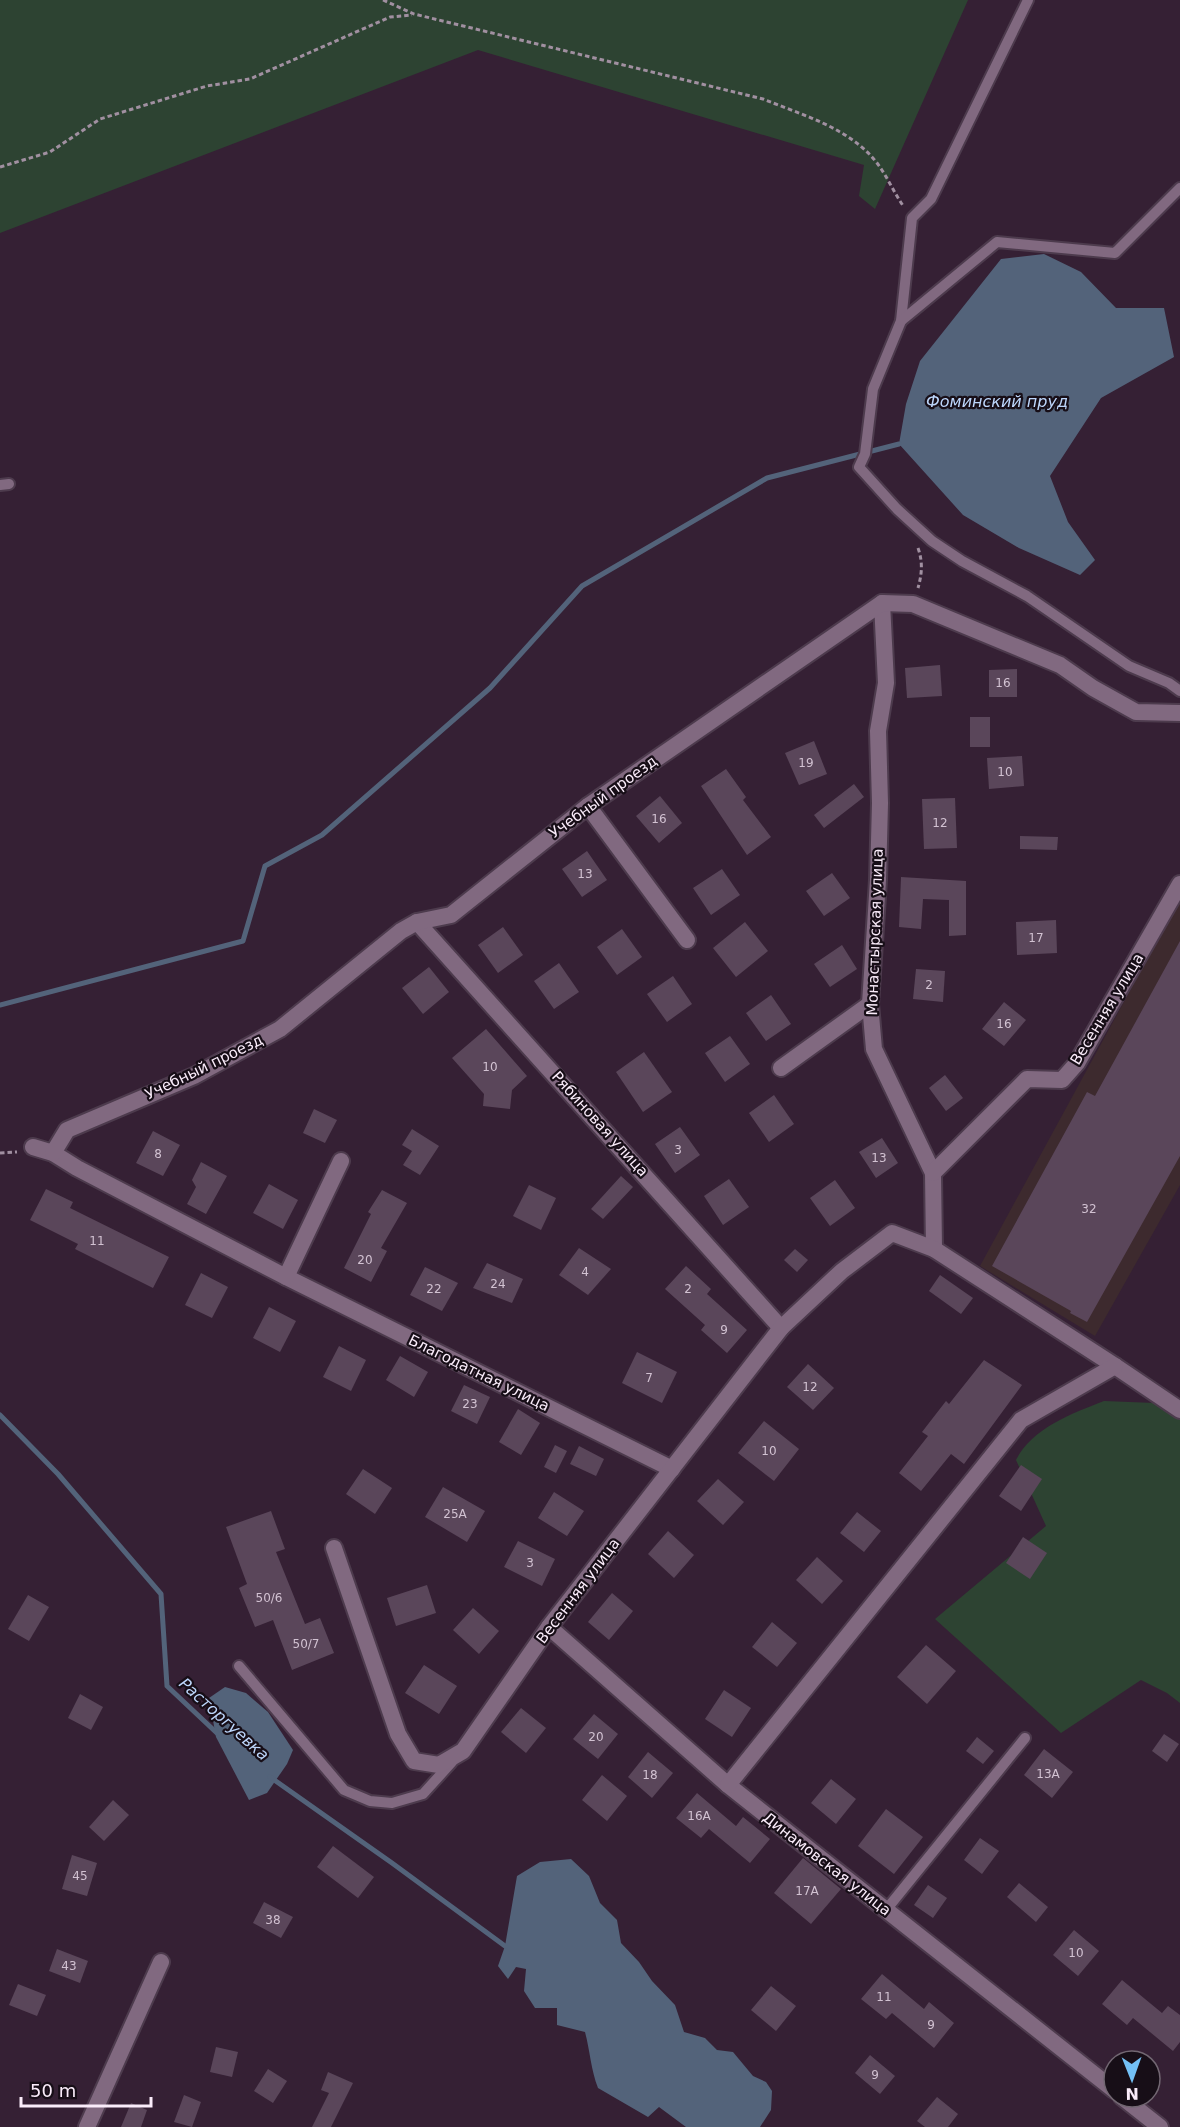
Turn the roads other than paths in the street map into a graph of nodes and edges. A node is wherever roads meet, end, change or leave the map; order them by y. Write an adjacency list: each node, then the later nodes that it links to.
1 (1028, 0): 3 (lane)
2 (1180, 188): 3 (lane)
3 (902, 321): 5 (lane)
4 (882, 603): 6 (street); 7 (street, Учебный проезд); 11 (street, Монастырская улица)
5 (1180, 691)
6 (1180, 713)
7 (588, 806): 9 (street, Учебный проезд); 10 (street)
8 (1180, 884): 16 (street, Весенняя улица)
9 (417, 922): 14 (street, Учебный проезд); 19 (street, Рябиновая улица)
10 (687, 940)
11 (870, 1004): 12 (street); 16 (street, Монастырская улица)
12 (781, 1068)
13 (33, 1147): 14 (street, Благодатная улица)
14 (53, 1153): 18 (street, Благодатная улица)
15 (341, 1161): 18 (street)
16 (933, 1173): 17 (street, Монастырская улица)
17 (934, 1249): 19 (street, Весенняя улица); 20 (street)
18 (286, 1277): 22 (street, Благодатная улица)
19 (781, 1328): 22 (street, Весенняя улица)
20 (1115, 1366): 21 (street); 28 (street)
21 (1180, 1410)
22 (672, 1469): 24 (street, Весенняя улица)
23 (334, 1548): 27 (street, Весенняя улица)
24 (549, 1627): 27 (street, Весенняя улица); 28 (street, Динамовская улица)
25 (239, 1666): 27 (lane)
26 (1025, 1738): 29 (lane)
27 (463, 1751)
28 (728, 1785): 29 (street, Динамовская улица)
29 (886, 1910): 31 (street, Динамовская улица)
30 (161, 1962): 33 (street)
31 (1102, 2081)
32 (1137, 2109): 34 (street)
33 (87, 2127)
34 (1160, 2127)

